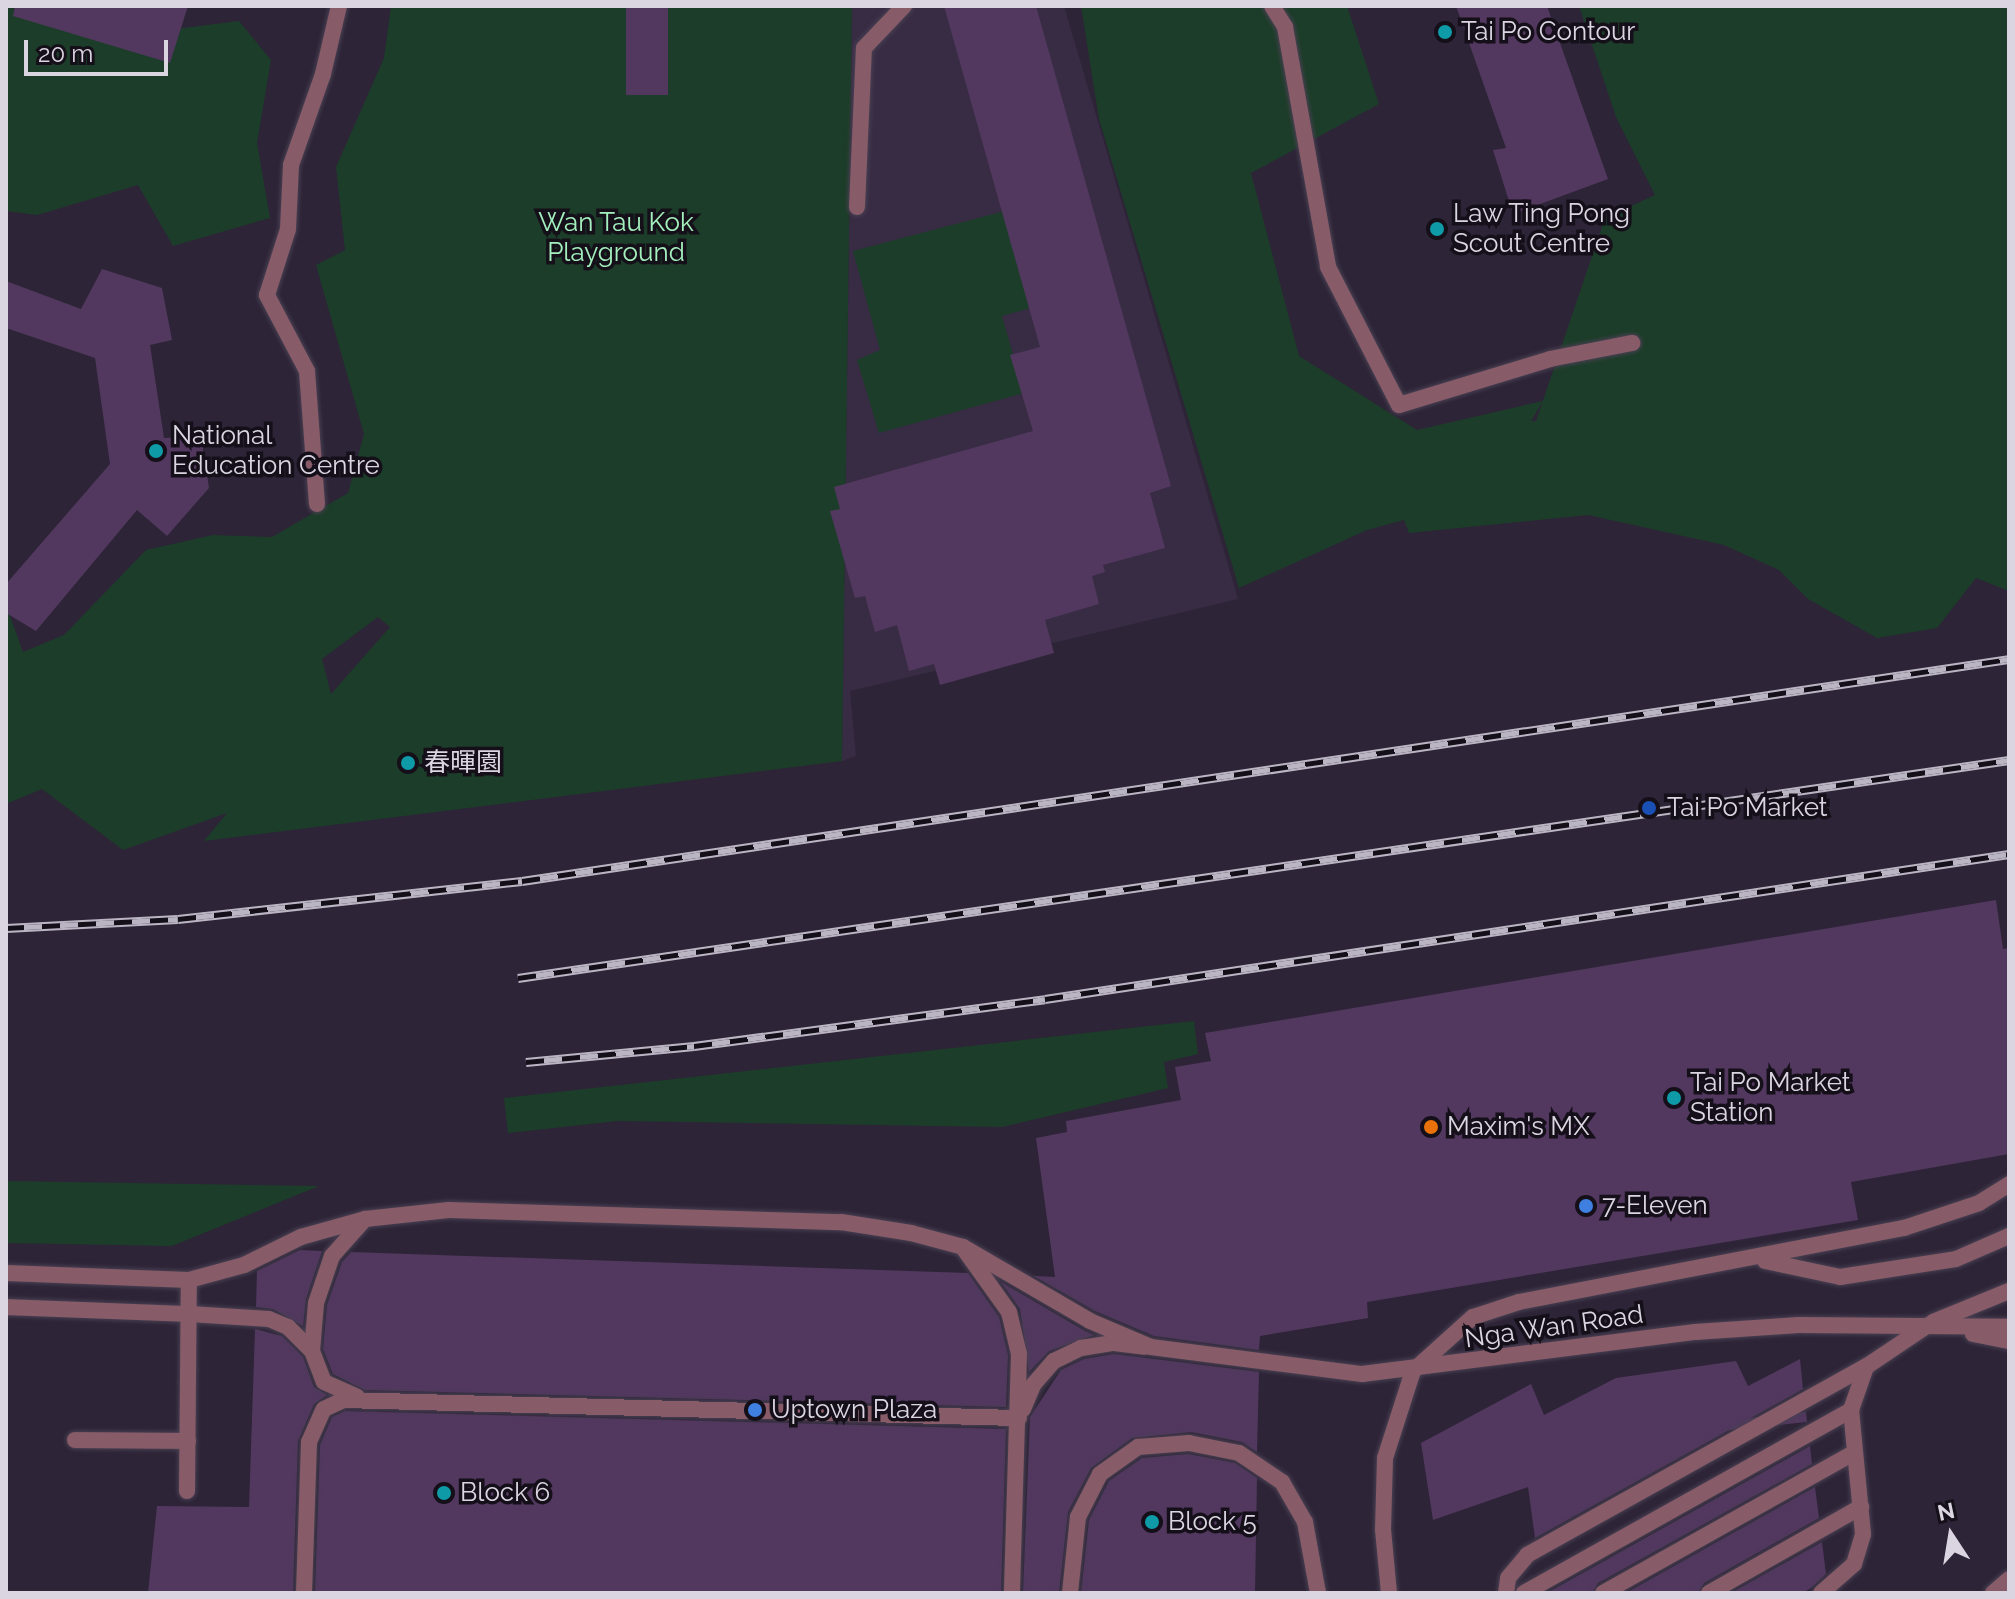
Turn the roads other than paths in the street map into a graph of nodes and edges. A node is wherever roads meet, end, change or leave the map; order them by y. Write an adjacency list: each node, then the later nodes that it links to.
1 (339, 6): 6 (street)
2 (904, 6): 4 (street)
3 (1272, 6): 5 (street)
4 (857, 207)
5 (1632, 343)
6 (317, 504)
7 (2009, 1184): 11 (street)
8 (365, 1219): 10 (street); 13 (street); 21 (street)
9 (2009, 1236): 11 (street)
10 (963, 1247): 20 (street); 26 (street)
11 (1760, 1260): 23 (street)
12 (6, 1273): 13 (street)
13 (189, 1280): 16 (street)
14 (2009, 1291): 17 (street, Nga Wan Road)
15 (6, 1307): 16 (street)
16 (190, 1314): 21 (street); 28 (street)
17 (1928, 1325): 18 (street, Nga Wan Road); 19 (street, Nga Wan Road); 22 (street); 23 (street, Nga Wan Road)
18 (2009, 1327)
19 (2009, 1341)
20 (1151, 1347): 23 (street, Nga Wan Road); 26 (street)
21 (312, 1351): 24 (street)
22 (1867, 1366): 25 (street); 38 (street)
23 (1413, 1371): 37 (street)
24 (362, 1398): 26 (street); 33 (street)
25 (1851, 1410): 29 (street); 39 (street)
26 (1019, 1418): 34 (street)
27 (75, 1440): 28 (street)
28 (188, 1441): 30 (street)
29 (1854, 1453): 31 (street); 40 (street)
30 (187, 1491)
31 (1861, 1507): 41 (street); 42 (street)
32 (2009, 1579): 43 (street)
33 (306, 1588)
34 (1012, 1593)
35 (1070, 1593): 36 (street)
36 (1318, 1593)
37 (1389, 1593)
38 (1506, 1593)
39 (1524, 1593)
40 (1603, 1593)
41 (1709, 1593)
42 (1821, 1593)
43 (1993, 1593)

